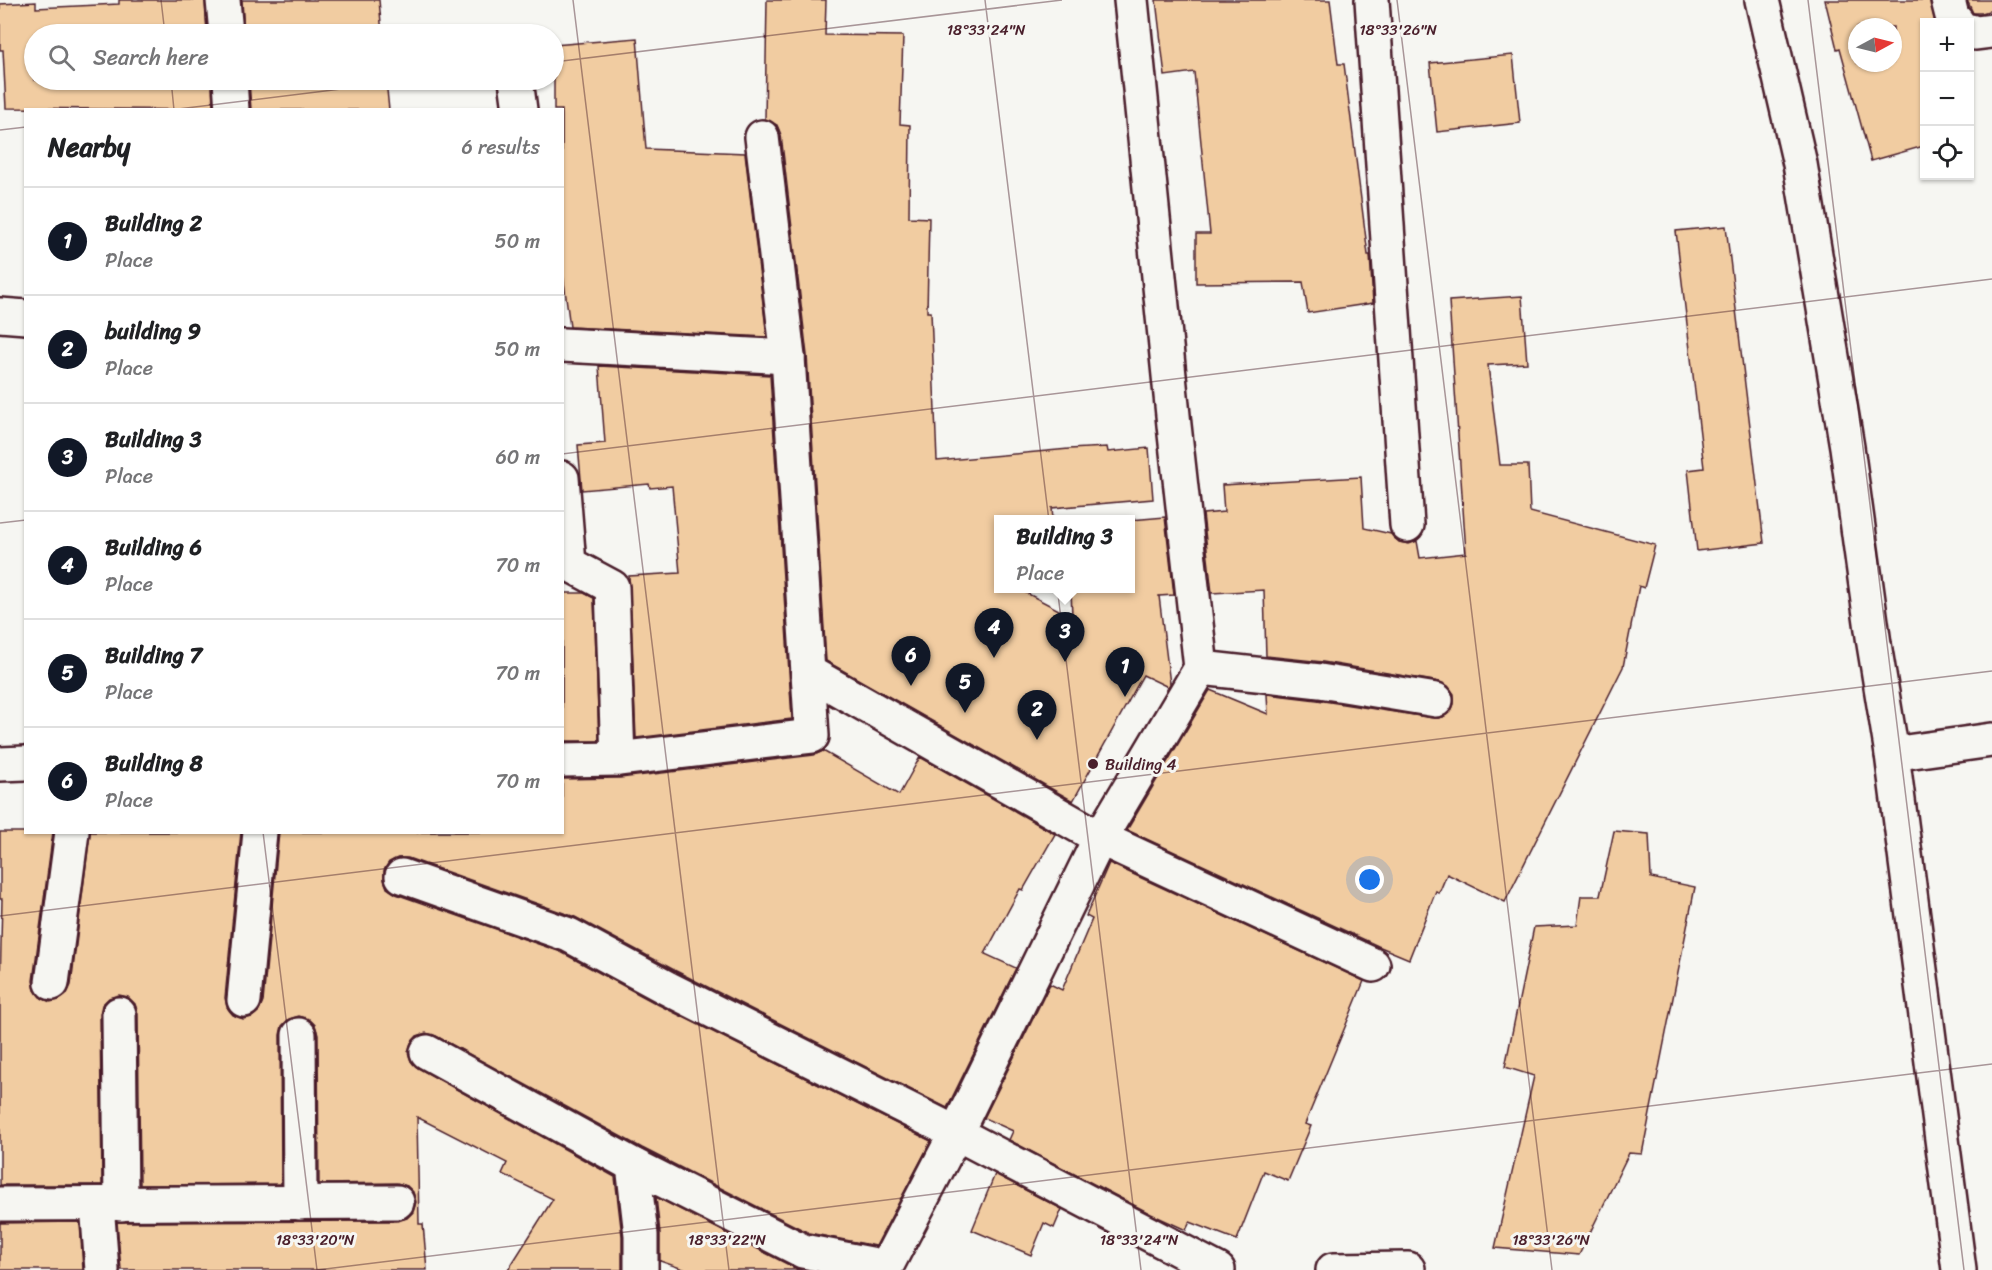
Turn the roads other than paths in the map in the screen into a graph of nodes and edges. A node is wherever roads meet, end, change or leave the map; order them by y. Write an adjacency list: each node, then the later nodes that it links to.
1 (223, 0): 7 (street)
2 (1131, 0): 21 (street)
3 (1372, 0): 20 (street)
4 (1762, 0): 25 (street)
5 (1948, 0): 6 (street)
6 (1954, 18)
7 (225, 24)
8 (1992, 31): 9 (street)
9 (1974, 32)
10 (231, 90): 12 (street)
11 (517, 90): 13 (street)
12 (232, 108)
13 (520, 108)
14 (762, 137): 18 (street)
15 (0, 315): 16 (street)
16 (24, 317)
17 (564, 345): 18 (street)
18 (788, 357): 22 (street)
19 (564, 503): 26 (street)
20 (1407, 525)
21 (1201, 668): 23 (street); 32 (street)
22 (808, 672): 26 (street); 32 (street)
23 (1436, 700)
24 (1992, 740): 25 (street)
25 (1892, 754): 52 (street)
26 (618, 759): 27 (street)
27 (564, 760)
28 (24, 763): 29 (street)
29 (0, 764)
30 (72, 834): 35 (street)
31 (260, 834): 36 (street)
32 (1100, 837): 34 (street); 40 (street)
33 (402, 876): 40 (street)
34 (1373, 965)
35 (52, 983)
36 (244, 1000)
37 (119, 1014): 45 (street)
38 (299, 1035): 43 (street)
39 (427, 1052): 41 (street)
40 (956, 1133): 46 (street); 50 (street)
41 (633, 1165): 46 (street); 49 (street)
42 (397, 1202): 43 (street)
43 (300, 1203): 45 (street)
44 (0, 1204): 45 (street)
45 (109, 1204): 48 (street)
46 (886, 1269)
47 (1408, 1269): 51 (street)
48 (102, 1270)
49 (641, 1270)
50 (1218, 1270)
51 (1333, 1270)
52 (1959, 1270)

